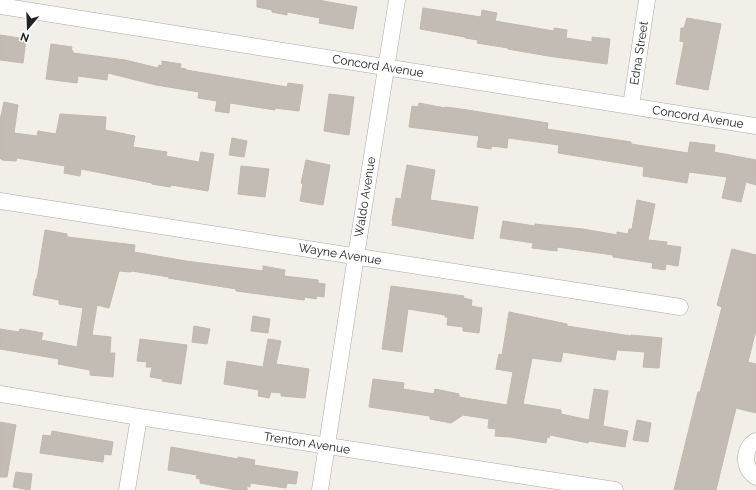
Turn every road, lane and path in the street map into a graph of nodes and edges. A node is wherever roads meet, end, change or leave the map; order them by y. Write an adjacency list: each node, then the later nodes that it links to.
1 (397, 0): 4 (street, Waldo Avenue)
2 (647, 0): 5 (street, Edna Street)
3 (0, 6): 4 (street, Concord Avenue)
4 (386, 68): 5 (street, Concord Avenue); 8 (street, Waldo Avenue)
5 (631, 106): 6 (street, Concord Avenue)
6 (756, 126)
7 (0, 201): 8 (street, Wayne Avenue)
8 (356, 256): 9 (street, Wayne Avenue); 13 (street, Waldo Avenue)
9 (680, 307)
10 (0, 394): 11 (street, Trenton Avenue)
11 (139, 417): 13 (street, Trenton Avenue); 15 (street)
12 (756, 441): 14 (street)
13 (327, 446): 16 (street, Waldo Avenue); 17 (street, Trenton Avenue)
14 (756, 477)
15 (127, 490)
16 (320, 490)
17 (615, 490)

